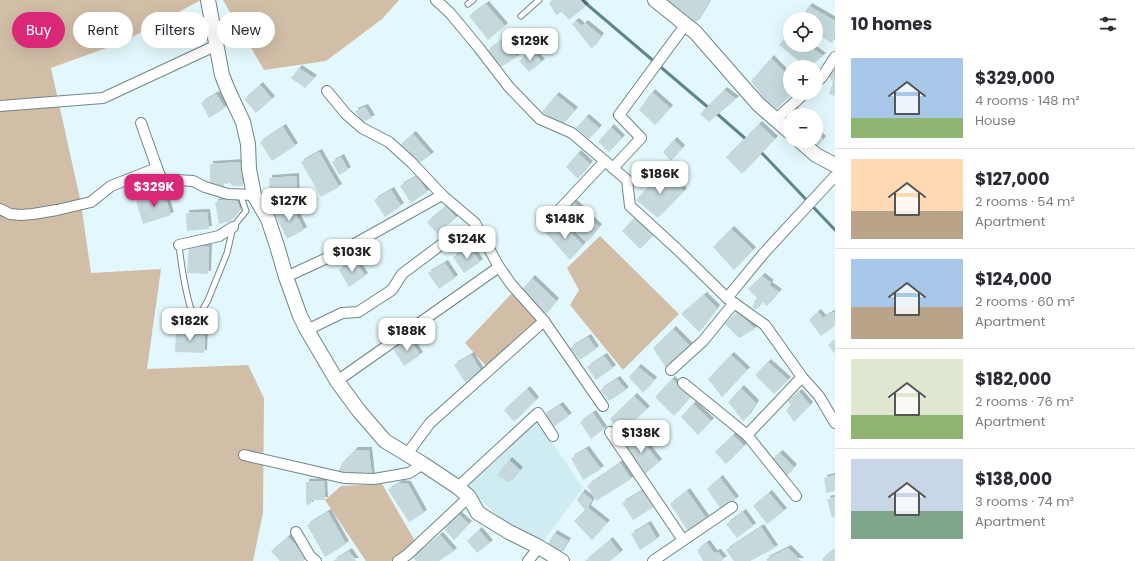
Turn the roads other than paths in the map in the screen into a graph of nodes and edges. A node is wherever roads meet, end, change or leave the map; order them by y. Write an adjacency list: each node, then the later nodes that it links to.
1 (208, 0): 9 (street)
2 (436, 0): 20 (street)
3 (473, 0): 6 (lane)
4 (539, 0): 7 (lane)
5 (655, 0): 8 (street)
6 (468, 4)
7 (521, 16)
8 (686, 24): 16 (street); 20 (street)
9 (217, 45): 15 (street)
10 (218, 48): 24 (street)
11 (835, 57): 12 (street)
12 (823, 76)
13 (327, 91): 25 (street)
14 (797, 100): 16 (street)
15 (0, 106)
16 (775, 120): 18 (street)
17 (141, 123): 22 (street)
18 (783, 126)
19 (808, 148): 21 (street)
20 (609, 164): 27 (street); 33 (street)
21 (835, 165)
22 (157, 168): 24 (street); 26 (street)
23 (835, 176): 33 (street)
24 (247, 195): 28 (lane); 32 (street)
25 (442, 196): 31 (street); 32 (street)
26 (0, 209)
27 (548, 222)
28 (233, 227): 30 (street); 30 (lane)
29 (450, 238): 35 (street)
30 (179, 245)
31 (499, 267): 34 (street); 38 (street)
32 (286, 277): 35 (street)
33 (730, 301): 36 (street); 37 (street)
34 (544, 321): 40 (street); 46 (street)
35 (307, 330): 38 (street)
36 (671, 370)
37 (802, 377): 41 (street); 43 (street)
38 (337, 381): 46 (street)
39 (683, 383): 43 (street)
40 (603, 406)
41 (835, 423)
42 (610, 432): 53 (street)
43 (747, 434): 49 (street)
44 (553, 436): 48 (street)
45 (244, 455): 47 (street)
46 (409, 456): 47 (street)
47 (423, 464): 48 (street)
48 (458, 487): 50 (street)
49 (796, 496)
50 (469, 497): 54 (street); 56 (street)
51 (732, 507): 53 (street)
52 (296, 532): 55 (street)
53 (683, 540): 59 (street)
54 (539, 546): 57 (street); 58 (street)
55 (316, 561)
56 (398, 561)
57 (528, 561)
58 (562, 561)
59 (653, 561)

